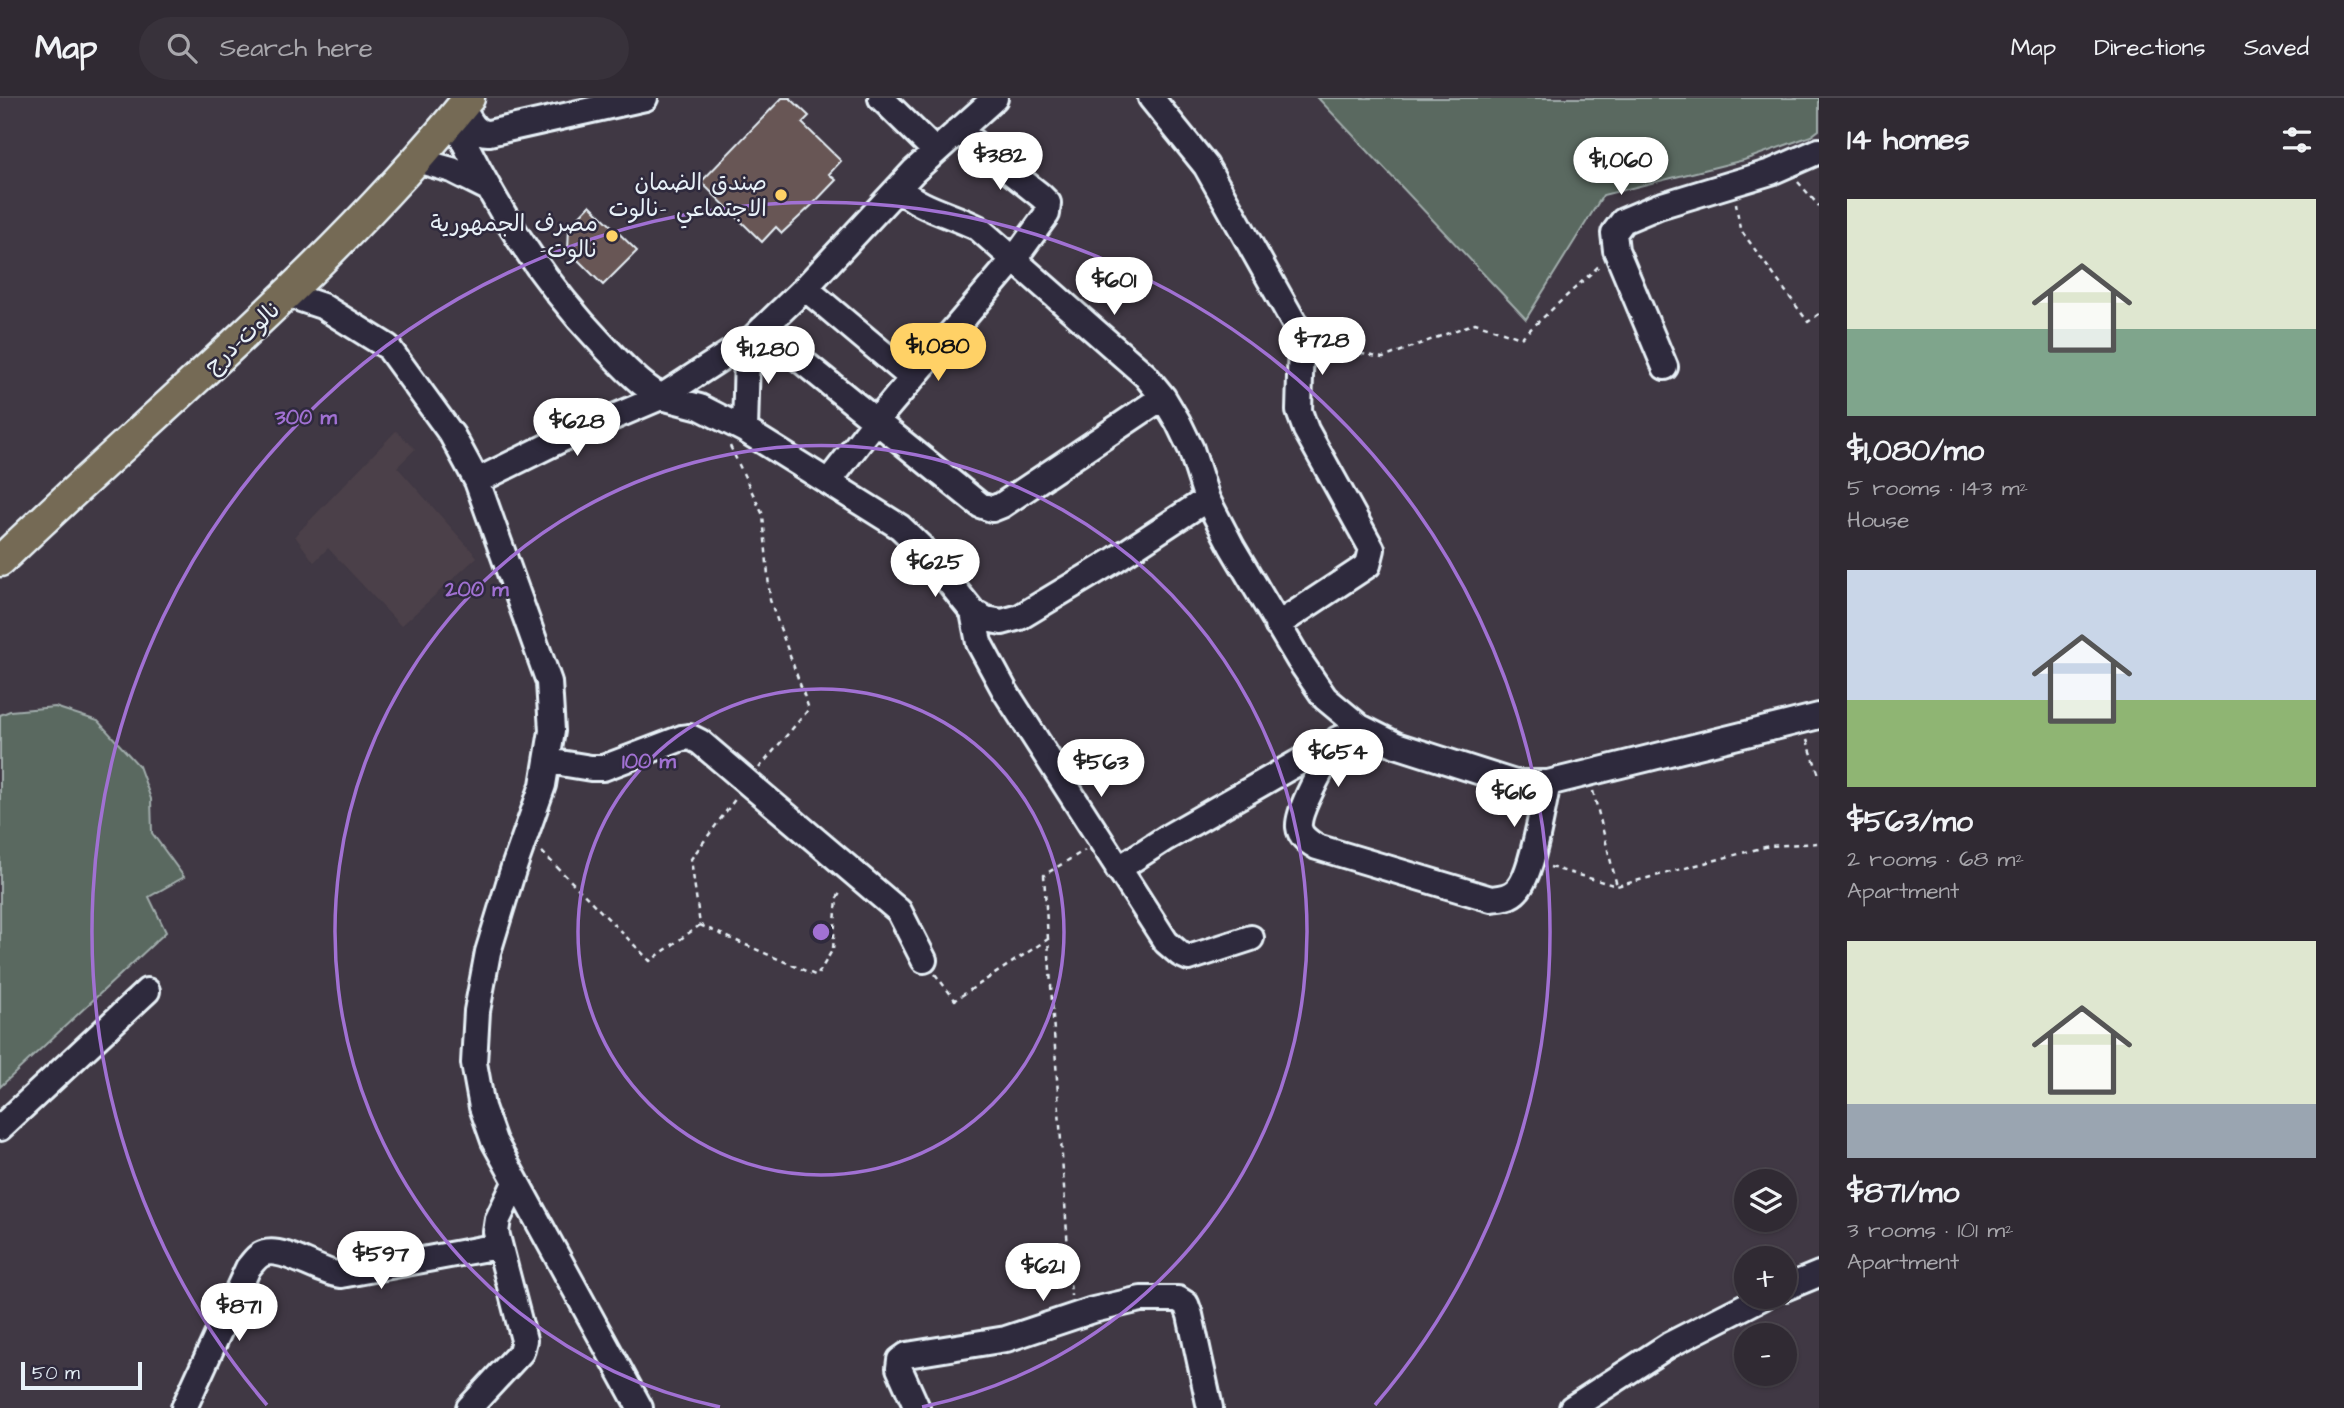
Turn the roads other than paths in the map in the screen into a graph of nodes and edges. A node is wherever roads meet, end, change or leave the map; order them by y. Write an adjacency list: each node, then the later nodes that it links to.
1 (645, 98): 5 (street)
2 (881, 98): 7 (street)
3 (995, 98): 6 (street)
4 (1151, 98): 29 (street)
5 (461, 108): 9 (main road, نالوت-درج); 11 (street)
6 (958, 130): 7 (street); 14 (street)
7 (935, 151): 10 (street)
8 (1819, 151): 18 (street)
9 (416, 160): 11 (street); 16 (main road, نالوت-درج)
10 (906, 180): 12 (street); 13 (street)
11 (488, 188): 20 (street)
12 (934, 209): 13 (street); 14 (street)
13 (861, 227): 15 (street)
14 (1015, 258): 19 (street); 21 (street)
15 (805, 288): 17 (street); 19 (street)
16 (289, 295): 24 (street); 27 (main road, نالوت-درج)
17 (758, 333): 20 (street); 22 (street); 23 (street)
18 (1665, 367)
19 (912, 378): 22 (street)
20 (661, 397): 23 (street); 24 (street)
21 (1163, 397): 22 (street); 26 (street)
22 (875, 422): 25 (street)
23 (745, 430): 25 (street)
24 (477, 481): 33 (street)
25 (829, 481): 28 (street)
26 (1207, 499): 28 (street); 29 (street)
27 (0, 561)
28 (974, 612): 35 (street)
29 (1277, 625): 31 (street)
30 (1810, 718): 34 (street)
31 (1360, 727): 32 (street); 34 (street)
32 (1338, 739): 34 (street); 35 (street)
33 (548, 761): 37 (street); 40 (street)
34 (1548, 783)
35 (1118, 869): 36 (street)
36 (1251, 938)
37 (924, 960)
38 (147, 991): 39 (street)
39 (0, 1128)
40 (516, 1181): 41 (street); 47 (street)
41 (498, 1246): 45 (street); 46 (street)
42 (1819, 1274): 43 (street)
43 (1797, 1283)
44 (1740, 1309): 50 (street)
45 (184, 1408)
46 (469, 1408)
47 (640, 1408)
48 (917, 1408): 49 (street)
49 (1210, 1408)
50 (1572, 1408)

